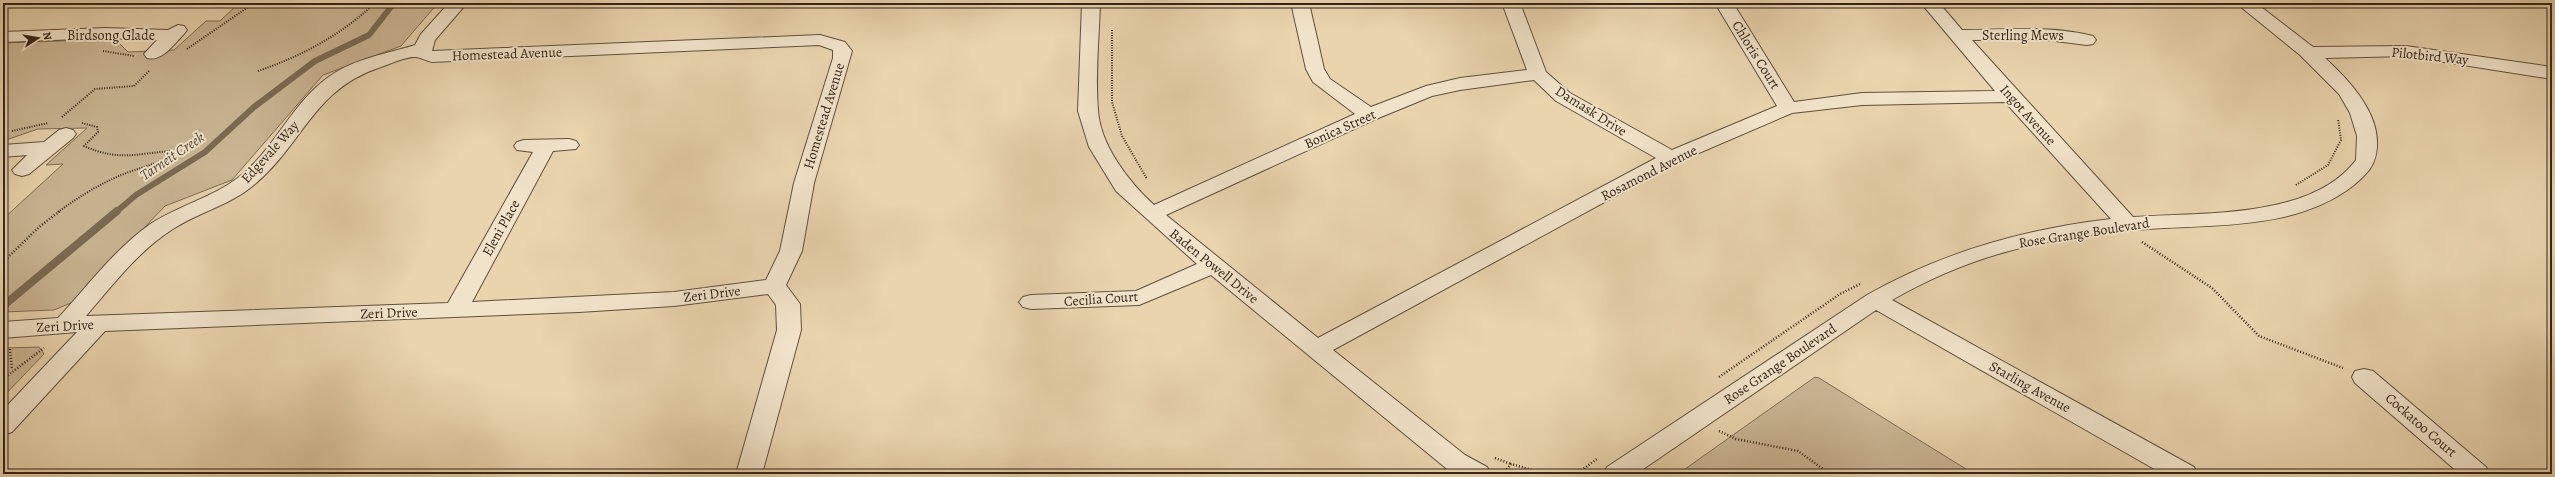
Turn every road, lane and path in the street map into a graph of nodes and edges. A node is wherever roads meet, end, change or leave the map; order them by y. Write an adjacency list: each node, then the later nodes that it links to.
1 (254, 3): 15 (path)
2 (375, 3): 18 (path)
3 (458, 3): 14 (street)
4 (1091, 3): 33 (street, Baden Powell Drive)
5 (1300, 3): 23 (street)
6 (1511, 3): 20 (street, Damask Drive)
7 (1724, 3): 22 (street, Chloris Court)
8 (1930, 3): 11 (street, Ingot Avenue)
9 (2245, 3): 16 (street, Rose Grange Boulevard)
10 (1112, 26): 33 (path)
11 (1958, 35): 13 (street, Sterling Mews); 21 (street, Ingot Avenue)
12 (3, 38): 17 (street, Birdsong Glade)
13 (2088, 40)
14 (422, 50): 37 (street, Homestead Avenue); 42 (street, Edgevale Way)
15 (185, 51)
16 (2308, 53): 19 (street, Pilotbird Way); 34 (street, Rose Grange Boulevard)
17 (154, 60): 24 (path)
18 (258, 71)
19 (2552, 73)
20 (1538, 74): 23 (street, Bonica Street); 31 (street, Damask Drive)
21 (2010, 96): 22 (street, Rosamond Avenue); 34 (street, Ingot Avenue)
22 (1788, 108): 31 (street, Rosamond Avenue)
23 (1370, 115): 33 (street, Bonica Street)
24 (66, 125): 25 (path); 29 (street); 35 (path)
25 (9, 132)
26 (569, 144): 28 (street)
27 (524, 146): 28 (street)
28 (546, 146): 40 (street, Eleni Place)
29 (49, 148): 30 (street); 32 (street)
30 (3, 151)
31 (1672, 158): 44 (street, Rosamond Avenue)
32 (22, 170)
33 (1160, 209): 36 (street, Baden Powell Drive)
34 (2134, 232): 38 (street, Rose Grange Boulevard); 45 (path)
35 (3, 262)
36 (1213, 266): 39 (street, Cecilia Court); 44 (street, Baden Powell Drive)
37 (774, 286): 40 (street, Zeri Drive); 51 (street)
38 (1875, 300): 47 (street, Rose Grange Boulevard); 54 (street, Starling Avenue)
39 (1031, 302)
40 (456, 310): 41 (street, Zeri Drive)
41 (98, 324): 42 (street, Zeri Drive); 48 (street)
42 (65, 325): 43 (street, Zeri Drive); 46 (path)
43 (3, 330)
44 (1317, 350): 50 (street, Baden Powell Drive)
45 (2364, 377): 55 (street, Cockatoo Court)
46 (3, 379)
47 (1696, 420): 52 (street, Rose Grange Boulevard); 53 (path)
48 (3, 426)
49 (1511, 464): 50 (path)
50 (1473, 467)
51 (749, 474)
52 (1616, 474)
53 (1830, 474)
54 (2185, 474)
55 (2477, 474)

